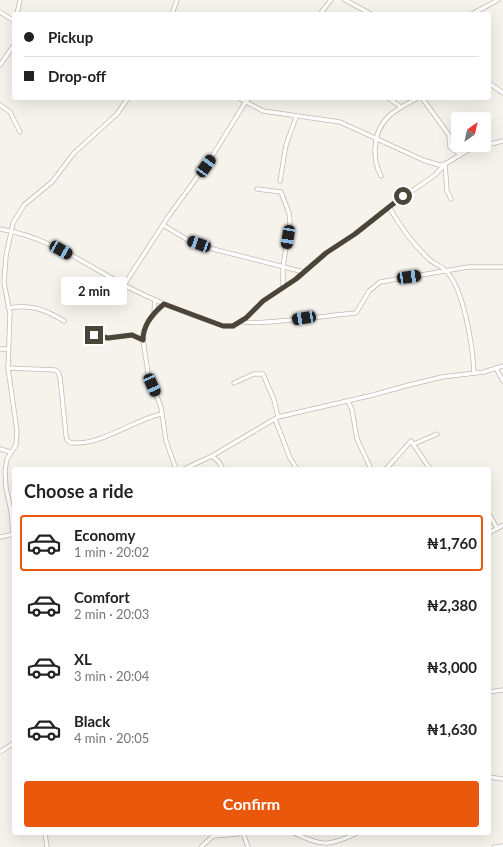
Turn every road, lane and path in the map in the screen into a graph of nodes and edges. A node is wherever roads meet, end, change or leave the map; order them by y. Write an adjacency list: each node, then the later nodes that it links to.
1 (20, 0): 7 (street)
2 (177, 0): 8 (street)
3 (331, 0): 9 (street)
4 (345, 0): 10 (street)
5 (498, 0): 11 (street)
6 (0, 12): 12 (street)
7 (17, 12)
8 (173, 12)
9 (322, 12)
10 (368, 12)
11 (476, 12)
12 (12, 20)
13 (12, 48): 14 (street)
14 (0, 65)
15 (491, 84): 16 (street)
16 (503, 93)
17 (127, 100): 38 (street)
18 (242, 100): 22 (street)
19 (391, 100): 24 (street)
20 (414, 100): 24 (street)
21 (423, 100): 29 (street)
22 (244, 102): 25 (street); 36 (street)
23 (0, 105): 26 (street)
24 (401, 107): 27 (street)
25 (296, 117): 27 (street); 32 (street)
26 (20, 132)
27 (375, 138): 30 (street); 31 (street)
28 (503, 141): 29 (street)
29 (460, 154): 30 (street)
30 (445, 164): 34 (street); 35 (street)
31 (381, 176)
32 (280, 181)
33 (257, 189): 39 (street)
34 (451, 199)
35 (389, 206): 41 (street); 42 (street)
36 (163, 225): 39 (street); 43 (street)
37 (0, 229): 38 (street)
38 (11, 231): 43 (street); 47 (street)
39 (283, 267): 42 (street); 44 (street)
40 (503, 267): 41 (street)
41 (446, 270): 50 (street); 58 (street)
42 (304, 272): 44 (street)
43 (124, 285): 45 (street)
44 (283, 287): 50 (street)
45 (155, 300): 46 (street); 48 (street)
46 (164, 304): 48 (street); 50 (street)
47 (8, 308): 49 (street); 54 (street)
48 (154, 312): 52 (street)
49 (64, 321)
50 (241, 321)
51 (94, 335): 52 (street)
52 (143, 340): 62 (street)
53 (0, 349): 54 (street)
54 (8, 349): 56 (street)
55 (503, 366): 57 (street)
56 (8, 368): 62 (street); 67 (street)
57 (496, 368): 58 (street); 59 (street)
58 (474, 373): 61 (street)
59 (503, 381)
60 (234, 383): 63 (street)
61 (348, 401): 63 (street); 73 (street)
62 (161, 414): 69 (street)
63 (276, 418): 68 (street); 72 (street)
64 (437, 434): 65 (street)
65 (414, 444): 74 (street); 75 (street)
66 (0, 449): 67 (street)
67 (10, 452): 78 (street)
68 (212, 456): 70 (street); 71 (street)
69 (175, 467)
70 (188, 467)
71 (222, 467)
72 (296, 467)
73 (370, 467)
74 (388, 467)
75 (429, 467)
76 (491, 518): 79 (street)
77 (503, 525): 79 (street)
78 (12, 527)
79 (497, 528): 80 (street)
80 (491, 532)
81 (12, 534): 82 (street)
82 (0, 537)
83 (503, 690): 84 (street)
84 (491, 692)
85 (12, 744): 86 (street)
86 (0, 752)
87 (491, 777): 88 (street)
88 (503, 779)
89 (45, 835): 96 (street)
90 (225, 835): 97 (street)
91 (244, 835): 98 (street)
92 (298, 835): 94 (street)
93 (353, 835): 94 (street)
94 (341, 841): 99 (street)
95 (503, 846): 100 (street)
96 (47, 847)
97 (201, 847)
98 (248, 847)
99 (342, 847)
100 (494, 847)

